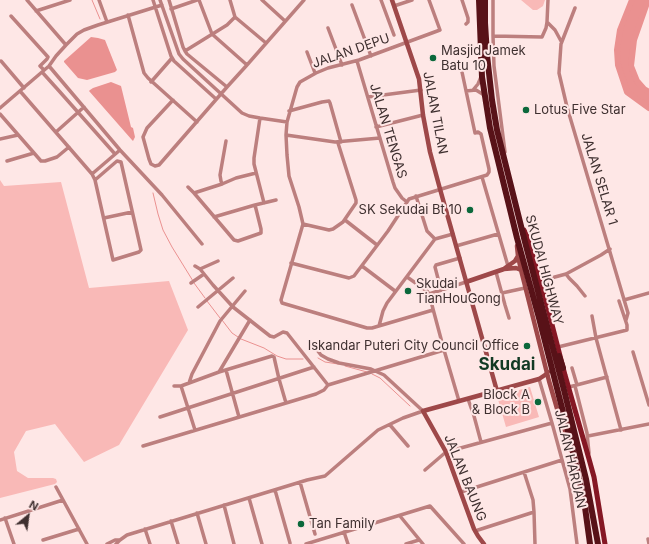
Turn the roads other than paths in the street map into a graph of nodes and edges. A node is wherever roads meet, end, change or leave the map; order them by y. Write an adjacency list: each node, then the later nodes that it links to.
1 (27, 0): 26 (street)
2 (70, 0): 26 (street)
3 (99, 0): 31 (street)
4 (153, 0): 23 (street)
5 (160, 0): 20 (street)
6 (168, 0): 24 (street)
7 (198, 0): 24 (street); 37 (street)
8 (230, 0): 29 (street)
9 (262, 0): 30 (street)
10 (304, 0): 30 (street)
11 (381, 0): 36 (street)
12 (392, 0): 22 (street, JALAN TILAN)
13 (412, 0): 22 (street)
14 (429, 0): 41 (street, JALAN DEPU)
15 (462, 0): 34 (street)
16 (479, 0): 56 (highway, SKUDAI HIGHWAY)
17 (485, 0): 91 (highway, SKUDAI HIGHWAY)
18 (493, 0): 39 (street)
19 (548, 0): 32 (street)
20 (162, 5): 23 (street); 64 (street)
21 (352, 5): 46 (street)
22 (394, 6): 33 (street, JALAN TILAN)
23 (155, 7): 27 (street); 47 (street)
24 (171, 8): 44 (street)
25 (575, 8): 40 (street, JALAN SELAR 1)
26 (36, 11): 43 (street)
27 (128, 15): 31 (street); 57 (street)
28 (11, 16): 53 (street)
29 (236, 17): 37 (street); 42 (street)
30 (285, 21): 42 (street)
31 (107, 22): 43 (street)
32 (547, 22): 39 (street); 40 (street)
33 (400, 24): 36 (street); 41 (street, JALAN TILAN)
34 (466, 24)
35 (328, 28): 51 (street)
36 (391, 28): 38 (street)
37 (212, 34): 44 (street); 50 (street)
38 (394, 35)
39 (492, 36): 91 (street)
40 (561, 41): 118 (street, JALAN SELAR 1)
41 (406, 42): 46 (street, JALAN DEPU); 60 (street, JALAN TILAN)
42 (266, 43): 50 (street)
43 (66, 45): 52 (street)
44 (185, 51): 58 (street)
45 (307, 52): 55 (street)
46 (371, 56): 49 (street, JALAN DEPU)
47 (172, 58): 57 (street); 67 (street)
48 (1, 61): 59 (street)
49 (357, 61): 51 (street, JALAN DEPU); 66 (street, JALAN TENGAS)
50 (247, 65): 58 (street)
51 (342, 65): 55 (street, JALAN DEPU)
52 (49, 66): 53 (street); 69 (street)
53 (43, 71): 59 (street); 72 (street)
54 (462, 72): 63 (street)
55 (315, 74): 71 (street, JALAN DEPU)
56 (482, 77): 61 (street); 65 (highway, SKUDAI HIGHWAY)
57 (151, 82): 68 (street)
58 (227, 87): 64 (street)
59 (24, 88): 62 (street)
60 (420, 90): 66 (street); 74 (street, JALAN TILAN)
61 (473, 90): 63 (street); 65 (street)
62 (20, 91): 70 (street); 79 (street)
63 (466, 91): 94 (street)
64 (221, 93): 67 (street); 75 (street)
65 (484, 95): 113 (highway, SKUDAI HIGHWAY)
66 (368, 97): 78 (street, JALAN TENGAS)
67 (216, 99): 76 (street)
68 (173, 100): 76 (street); 76 (street)
69 (84, 107): 72 (street); 87 (street)
70 (0, 108)
71 (289, 111): 77 (street, JALAN DEPU); 85 (street)
72 (78, 113): 79 (street); 89 (street)
73 (0, 114): 80 (street)
74 (423, 115): 78 (street); 98 (street, JALAN TILAN)
75 (260, 118): 77 (street); 92 (street)
76 (197, 122)
77 (287, 122): 81 (street, JALAN DEPU)
78 (376, 127): 82 (street, JALAN TENGAS)
79 (56, 132): 86 (street)
80 (18, 135): 83 (street); 88 (street)
81 (286, 135): 85 (street); 109 (street, JALAN DEPU)
82 (380, 138): 85 (street); 102 (street, JALAN TENGAS)
83 (0, 139)
84 (226, 141): 96 (street)
85 (340, 142): 108 (street)
86 (69, 148): 88 (street); 93 (street)
87 (120, 150): 89 (street); 115 (street)
88 (34, 153): 90 (street)
89 (115, 154): 93 (street)
90 (7, 161)
91 (507, 171): 110 (highway, SKUDAI HIGHWAY)
92 (256, 173): 96 (street); 103 (street)
93 (92, 174): 95 (street)
94 (482, 177): 98 (street); 112 (street)
95 (95, 180): 105 (street); 107 (street)
96 (222, 184): 99 (street)
97 (188, 187): 99 (street)
98 (440, 189): 100 (street); 111 (street, JALAN TILAN)
99 (194, 193): 106 (street)
100 (416, 196): 102 (street); 114 (street)
101 (276, 200): 103 (street)
102 (407, 202): 116 (street)
103 (264, 203): 104 (street)
104 (255, 205): 106 (street); 106 (street)
105 (132, 212): 107 (street); 107 (street)
106 (214, 217)
107 (104, 218)
108 (345, 220): 109 (street); 116 (street)
109 (303, 224): 122 (street)
110 (520, 224): 133 (main road); 150 (highway, SKUDAI HIGHWAY)
111 (453, 234): 114 (street); 117 (street, JALAN TILAN)
112 (498, 234): 117 (street); 125 (street)
113 (517, 238): 119 (street); 200 (highway, SKUDAI HIGHWAY)
114 (435, 239): 131 (street)
115 (202, 244)
116 (377, 245): 124 (street)
117 (456, 246): 120 (street, JALAN TILAN)
118 (610, 249): 130 (street); 145 (street, JALAN SELAR 1)
119 (518, 256): 125 (street); 127 (street)
120 (460, 258): 135 (street, JALAN TILAN); 138 (street)
121 (218, 261): 126 (street)
122 (291, 263): 124 (street); 155 (street)
123 (195, 266): 126 (street)
124 (362, 266): 140 (street)
125 (506, 268): 127 (street); 128 (street)
126 (200, 269): 129 (street)
127 (521, 270): 136 (street)
128 (496, 272): 135 (street); 141 (street)
129 (204, 274): 134 (street); 137 (street)
130 (566, 274): 133 (street); 144 (street)
131 (407, 277): 140 (street); 143 (street)
132 (233, 278): 137 (street)
133 (540, 281): 157 (main road)
134 (193, 282)
135 (466, 282): 138 (street); 178 (street, JALAN TILAN)
136 (525, 288): 141 (street); 167 (street)
137 (217, 290): 147 (street); 148 (street)
138 (441, 290): 143 (street)
139 (245, 291): 148 (street)
140 (395, 291): 155 (street)
141 (502, 293): 152 (street)
142 (649, 293): 145 (street)
143 (429, 294): 149 (street)
144 (584, 296)
145 (624, 300): 154 (street, JALAN SELAR 1)
146 (619, 301): 154 (street)
147 (198, 307)
148 (232, 307): 153 (street); 172 (street)
149 (433, 310): 155 (street); 159 (street)
150 (544, 315): 162 (highway); 245 (highway, SKUDAI HIGHWAY)
151 (592, 316): 156 (street)
152 (509, 318)
153 (250, 320): 161 (street); 166 (street)
154 (626, 320): 156 (street)
155 (379, 326)
156 (596, 338): 157 (street); 168 (street)
157 (558, 347): 162 (main road)
158 (317, 350): 165 (street)
159 (444, 350): 165 (street); 181 (street)
160 (633, 352): 183 (street)
161 (314, 367): 169 (street); 173 (street)
162 (563, 368): 177 (main road)
163 (572, 368): 176 (street)
164 (226, 370): 166 (street); 169 (street); 179 (street)
165 (375, 371): 173 (street); 185 (street, JALAN BAUNG)
166 (219, 372): 172 (street)
167 (548, 372): 170 (street); 171 (street)
168 (607, 377): 176 (street); 192 (street)
169 (279, 379): 179 (street); 182 (street)
170 (539, 379): 171 (street); 178 (street); 188 (street, JALAN HARUAN)
171 (549, 381): 200 (street)
172 (189, 383): 175 (street)
173 (328, 385): 182 (street)
174 (174, 386): 175 (street)
175 (181, 386): 184 (street)
176 (576, 386): 177 (street); 193 (street)
177 (569, 388): 198 (main road)
178 (497, 391): 180 (street)
179 (233, 394): 184 (street); 187 (street)
180 (468, 399): 181 (street); 194 (street)
181 (459, 401): 185 (street)
182 (286, 403): 187 (street)
183 (649, 405)
184 (188, 408): 186 (street); 191 (street)
185 (423, 412): 190 (street); 197 (street, JALAN BAUNG)
186 (160, 417)
187 (239, 417): 191 (street)
188 (552, 422): 194 (street); 199 (street, JALAN HARUAN)
189 (649, 424): 192 (street)
190 (390, 425): 196 (street); 203 (street)
191 (195, 430): 195 (street)
192 (621, 430): 193 (street)
193 (588, 436): 198 (street)
194 (481, 442): 197 (street)
195 (143, 446)
196 (408, 446)
197 (446, 452): 201 (street); 206 (street, JALAN BAUNG)
198 (589, 459): 246 (main road)
199 (562, 460): 202 (street); 244 (street, JALAN HARUAN)
200 (577, 468): 227 (highway, SKUDAI HIGHWAY)
201 (425, 470)
202 (524, 472): 206 (street); 210 (street)
203 (300, 482): 205 (street); 220 (street)
204 (56, 487): 208 (street)
205 (275, 490): 207 (street); 225 (street)
206 (461, 492): 218 (street, JALAN BAUNG)
207 (249, 498): 209 (street); 236 (street)
208 (63, 500): 213 (street); 216 (street)
209 (224, 505): 211 (street); 235 (street)
210 (534, 512): 218 (street); 243 (street)
211 (197, 513): 215 (street); 234 (street)
212 (400, 516): 219 (street); 223 (street); 241 (street)
213 (5, 518): 214 (street); 228 (street)
214 (0, 520)
215 (171, 521): 217 (street); 233 (street)
216 (79, 529): 222 (street); 229 (street)
217 (145, 529): 224 (street); 232 (street)
218 (475, 531): 242 (street, JALAN BAUNG)
219 (344, 532): 226 (street); 238 (street)
220 (315, 534)
221 (648, 539): 247 (street)
222 (43, 540)
223 (419, 540): 239 (street); 240 (street)
224 (120, 542): 230 (street); 231 (street)
225 (290, 543)
226 (316, 543): 237 (street)
227 (589, 543)
228 (14, 544)
229 (87, 544)
230 (107, 544)
231 (116, 544)
232 (150, 544)
233 (178, 544)
234 (206, 544)
235 (234, 544)
236 (262, 544)
237 (306, 544)
238 (348, 544)
239 (406, 544)
240 (422, 544)
241 (464, 544)
242 (484, 544)
243 (535, 544)
244 (577, 544)
245 (598, 544)
246 (605, 544)
247 (649, 544)

